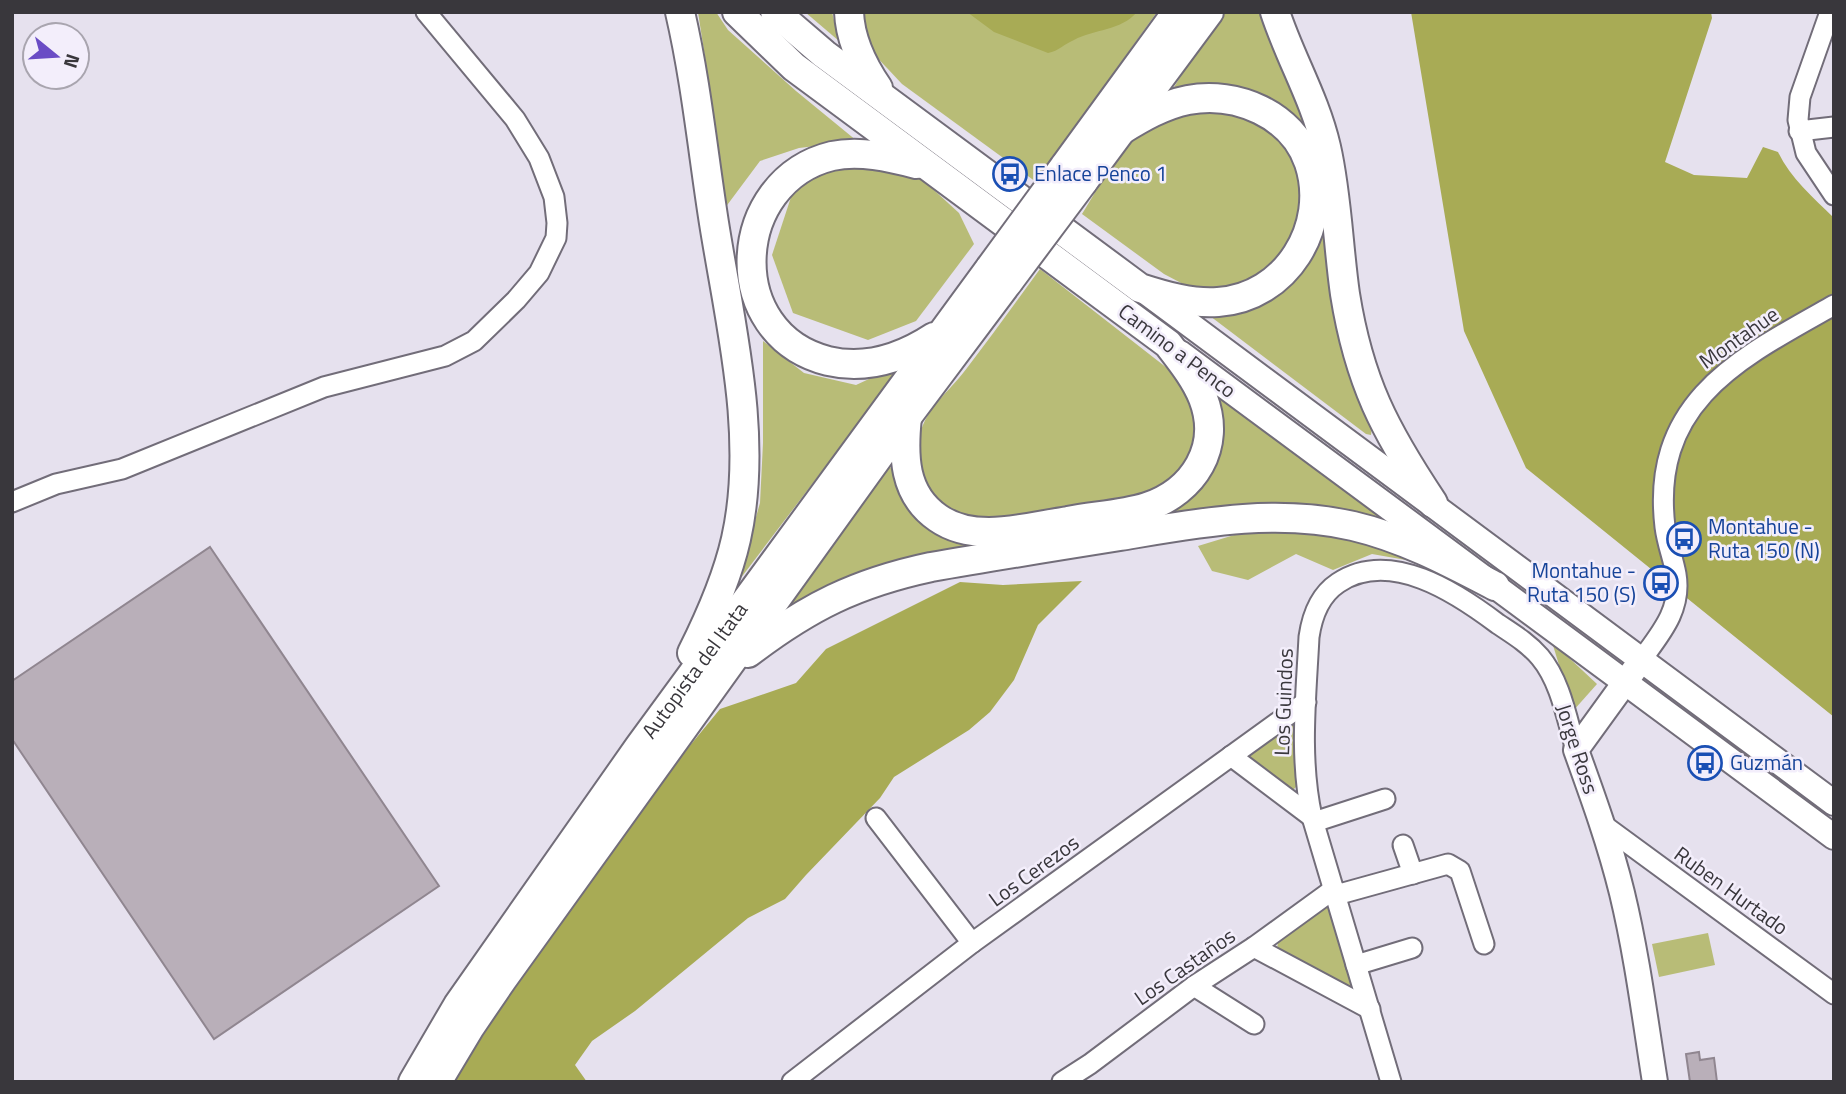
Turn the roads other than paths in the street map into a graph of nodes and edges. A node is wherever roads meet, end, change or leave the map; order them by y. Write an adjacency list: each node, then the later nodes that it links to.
1 (426, 12): 24 (street)
2 (680, 12): 32 (highway)
3 (737, 12): 15 (highway, Camino a Penco)
4 (775, 12): 11 (highway, Camino a Penco)
5 (849, 12): 11 (highway)
6 (1177, 12): 16 (highway)
7 (1209, 12): 13 (highway)
8 (1275, 12): 25 (highway)
9 (1830, 12): 10 (street)
10 (1827, 40): 14 (street)
11 (888, 101): 19 (highway, Camino a Penco)
12 (1834, 127): 14 (street)
13 (1120, 131): 16 (highway); 19 (highway)
14 (1799, 131): 17 (street)
15 (936, 172): 21 (highway); 22 (highway, Camino a Penco)
16 (1073, 174): 18 (highway, bridge)
17 (1834, 195)
18 (999, 275): 21 (highway, Autopista del Itata); 23 (highway, Autopista del Itata)
19 (1140, 288): 25 (main road, Camino a Penco)
20 (1834, 305): 28 (street, Montahue)
21 (943, 332): 32 (highway, Autopista del Itata)
22 (1168, 344): 23 (highway); 26 (main road, Camino a Penco)
23 (907, 417): 29 (highway, Autopista del Itata)
24 (12, 502)
25 (1433, 503): 28 (main road, Camino a Penco)
26 (1495, 586): 29 (highway); 30 (main road, Camino a Penco)
27 (1328, 592): 31 (street, Los Guindos); 33 (street, Jorge Ross)
28 (1642, 659): 30 (main road); 36 (main road, Camino a Penco)
29 (717, 681): 54 (highway, Autopista del Itata)
30 (1625, 683): 33 (main road); 40 (main road, Camino a Penco)
31 (1306, 702): 34 (street, Los Cerezos); 38 (street, Los Guindos)
32 (639, 747): 53 (highway, Autopista del Itata)
33 (1576, 750): 39 (main road, Jorge Ross)
34 (1231, 756): 38 (street, Los Guindos); 44 (street, Los Cerezos)
35 (1385, 799): 38 (street)
36 (1834, 803)
37 (876, 818): 44 (street)
38 (1313, 820): 43 (street, Los Guindos)
39 (1602, 824): 50 (street, Ruben Hurtado); 58 (main road, Jorge Ross)
40 (1834, 837)
41 (1404, 845): 42 (street)
42 (1413, 874): 43 (street); 45 (street)
43 (1335, 892): 46 (street, Los Castaños); 48 (street, Los Guindos)
44 (972, 943): 55 (street, Los Cerezos)
45 (1484, 944)
46 (1254, 947): 49 (street, Los Castaños); 51 (street)
47 (1412, 948): 48 (street)
48 (1356, 965): 51 (street, Los Guindos)
49 (1194, 986): 52 (street); 56 (street, Los Castaños)
50 (1834, 994)
51 (1370, 1009): 57 (street, Los Guindos)
52 (1254, 1024)
53 (412, 1082)
54 (437, 1082)
55 (792, 1082)
56 (1062, 1082)
57 (1391, 1082)
58 (1655, 1082)

